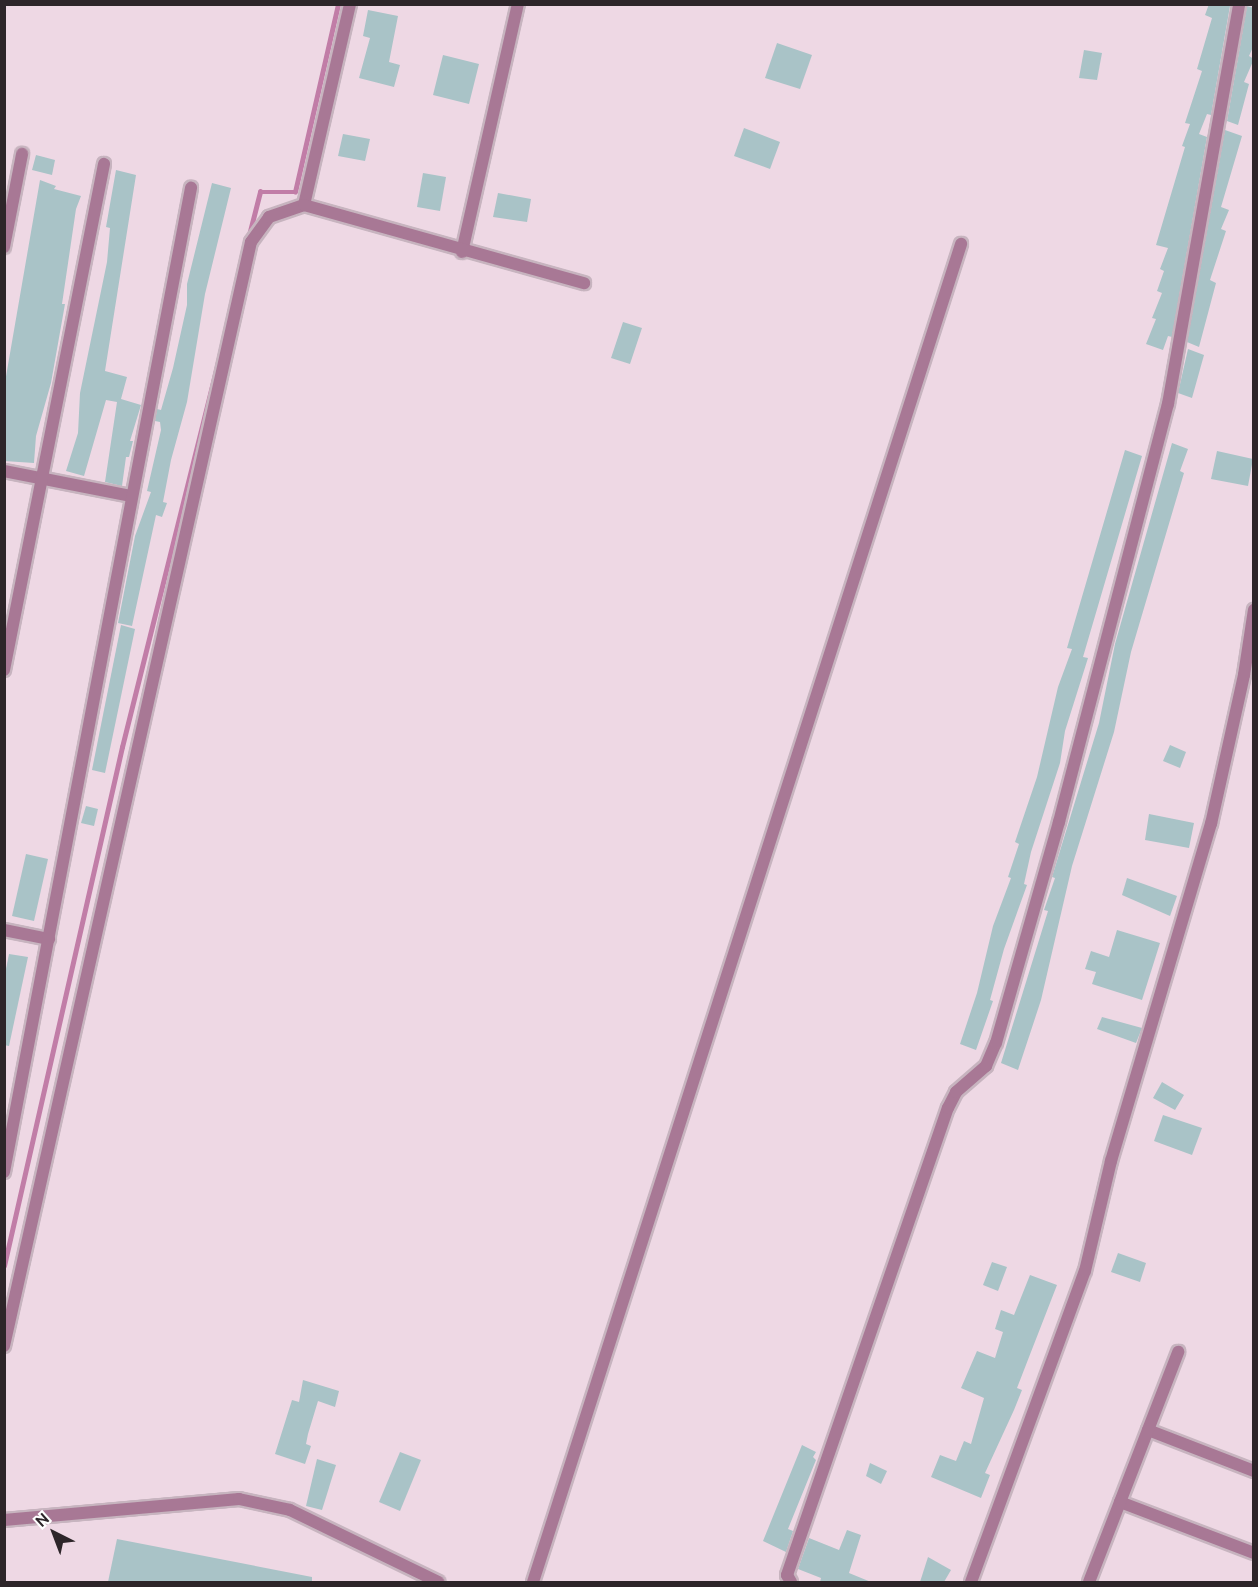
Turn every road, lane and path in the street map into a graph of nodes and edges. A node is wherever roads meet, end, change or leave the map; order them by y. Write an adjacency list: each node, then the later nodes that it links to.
1 (351, 4): 7 (street)
2 (518, 4): 10 (street)
3 (1239, 4): 29 (street)
4 (22, 154): 9 (street)
5 (104, 164): 13 (street)
6 (191, 188): 14 (street)
7 (304, 205): 10 (street); 20 (street)
8 (961, 244): 28 (street)
9 (4, 246)
10 (462, 252): 11 (street)
11 (584, 283)
12 (4, 471): 13 (street)
13 (40, 478): 14 (street); 16 (street)
14 (132, 496): 18 (street)
15 (1254, 610): 30 (street)
16 (4, 670)
17 (4, 930): 18 (street)
18 (50, 939): 19 (street)
19 (4, 1172)
20 (4, 1346)
21 (1178, 1352): 22 (street)
22 (1148, 1430): 23 (street); 24 (street)
23 (1254, 1471)
24 (1120, 1502): 26 (street); 31 (street)
25 (4, 1520): 27 (street)
26 (1254, 1553)
27 (438, 1582)
28 (533, 1582)
29 (791, 1582)
30 (971, 1582)
31 (1089, 1582)

